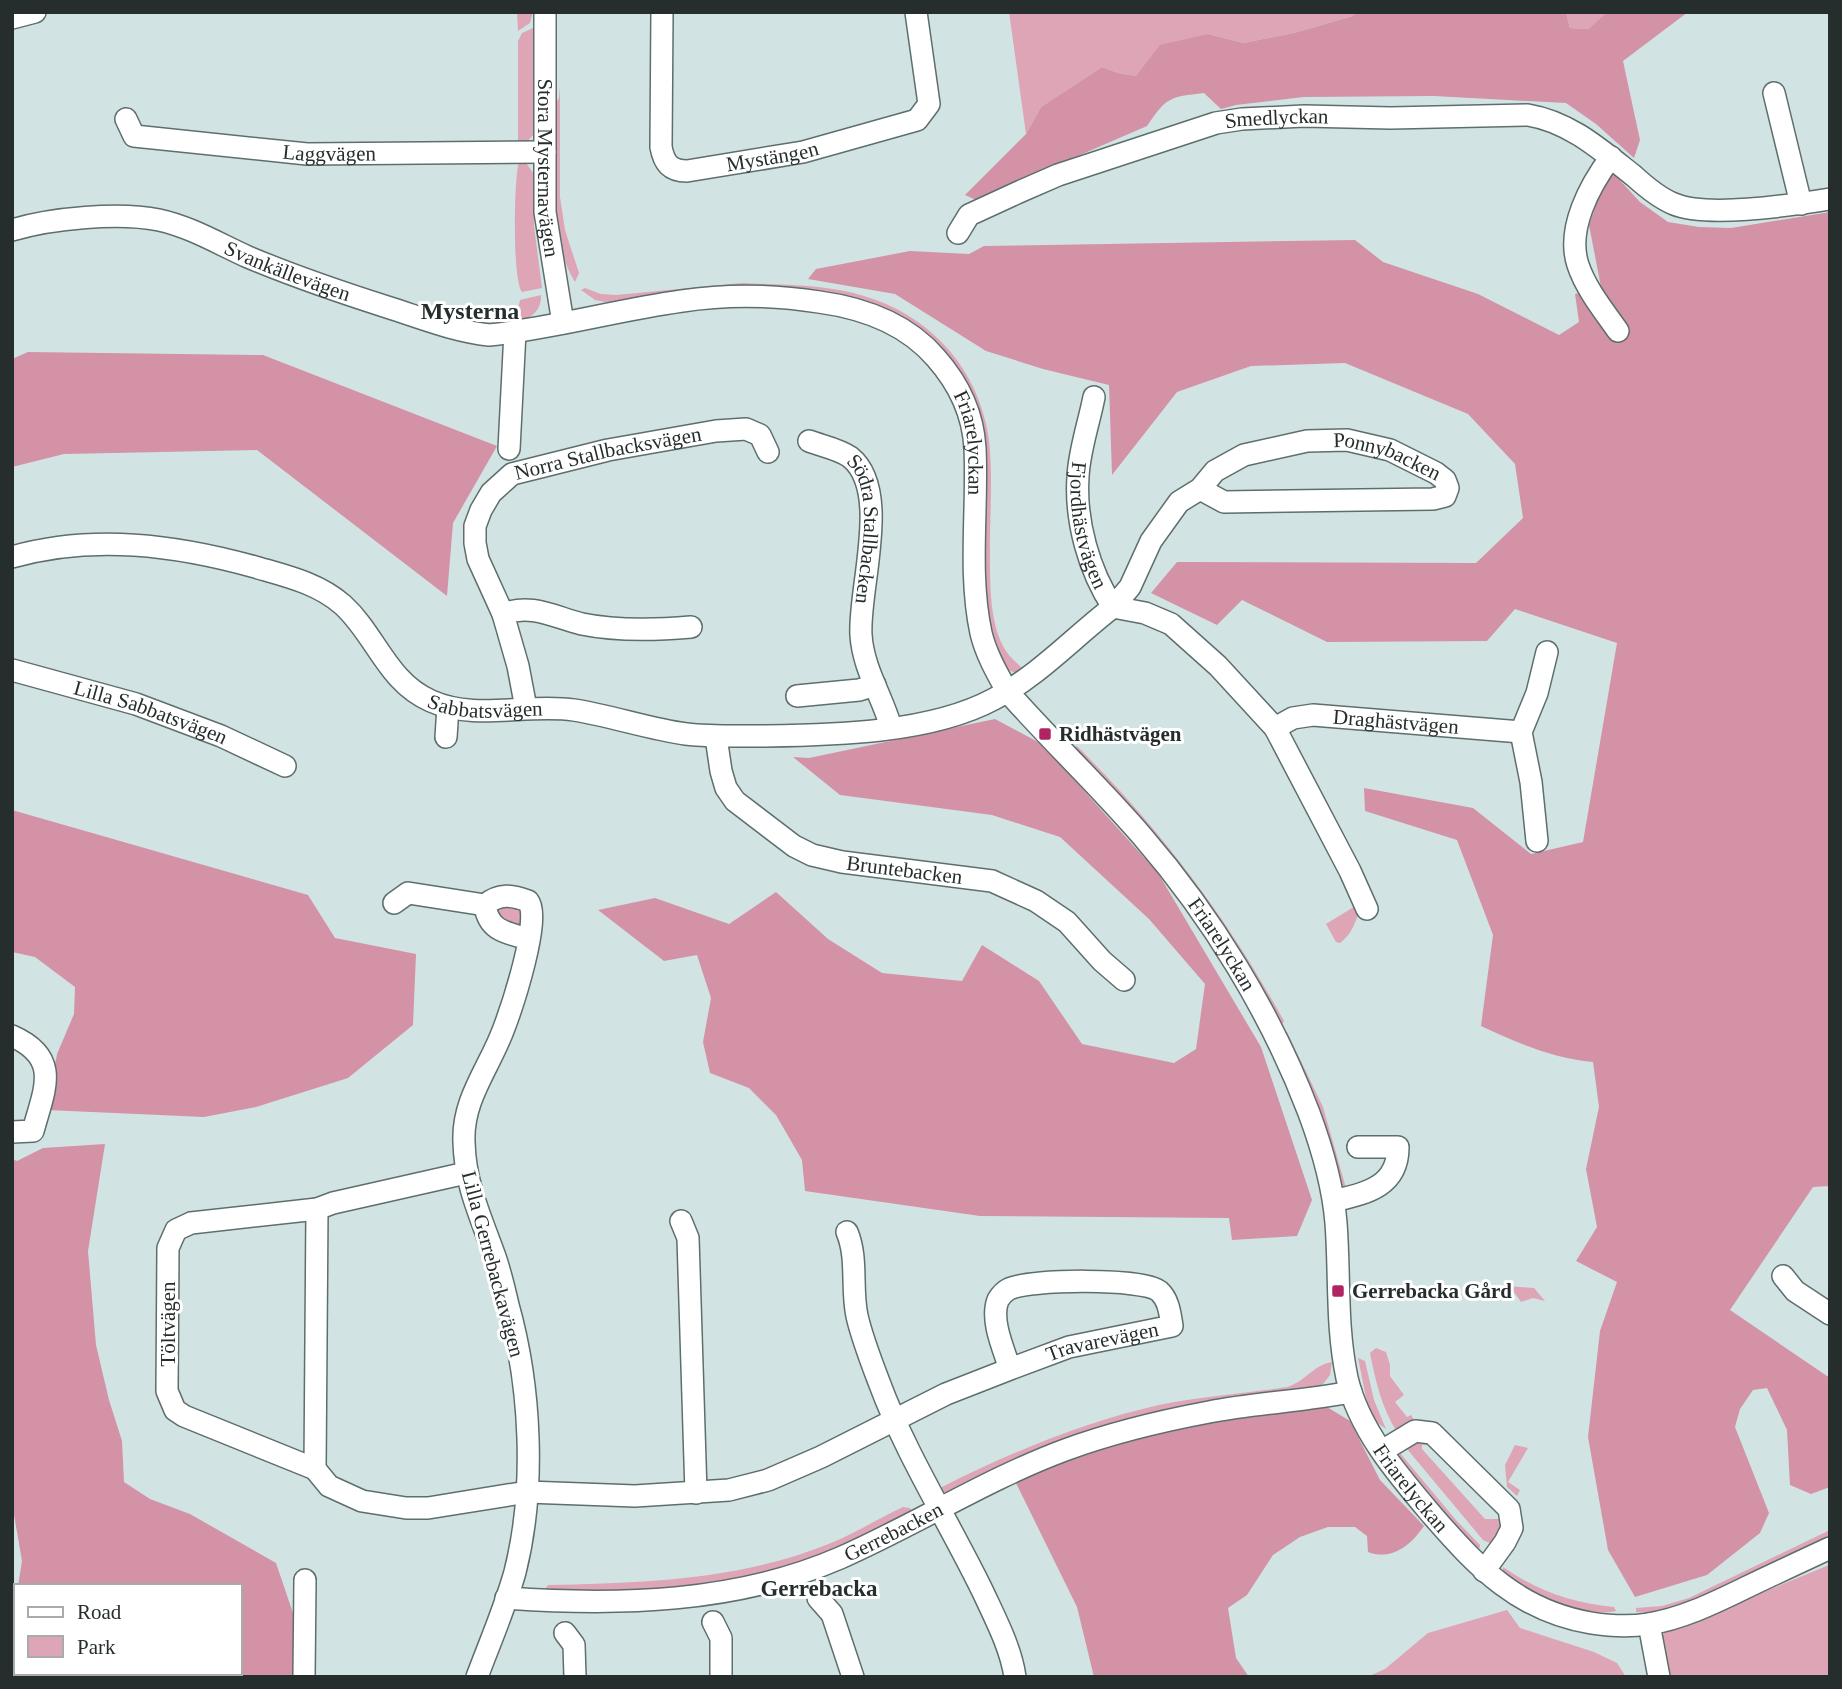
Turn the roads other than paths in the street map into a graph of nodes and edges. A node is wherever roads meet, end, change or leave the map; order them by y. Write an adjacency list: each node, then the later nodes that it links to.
1 (35, 12): 5 (street)
2 (545, 12): 8 (street, Stora Mysternavägen)
3 (662, 12): 4 (street, Mystängen)
4 (916, 12)
5 (12, 18)
6 (1774, 93): 11 (street)
7 (126, 119): 8 (street, Laggvägen)
8 (545, 152): 14 (street, Stora Mysternavägen)
9 (1611, 158): 11 (street, Smedlyckan); 13 (street, Smedlyckan); 15 (street)
10 (1830, 199): 11 (street, Smedlyckan)
11 (1801, 204)
12 (12, 230): 16 (street, Svankällevägen)
13 (958, 233)
14 (562, 323): 16 (street, Svankällevägen); 29 (street, Friarelyckan)
15 (1618, 331)
16 (515, 332): 19 (street)
17 (1094, 397): 23 (street, Fjordhästvägen)
18 (809, 441): 28 (street, Södra Stallbacken)
19 (509, 449)
20 (768, 452): 24 (street, Norra Stallbacksvägen)
21 (1200, 489): 21 (street, Ponnybacken); 23 (street, Ponnybacken)
22 (12, 557): 31 (street, Sabbatsvägen)
23 (1113, 607): 29 (street); 34 (street)
24 (503, 614): 25 (street); 32 (street, Norra Stallbacksvägen)
25 (691, 627)
26 (1547, 652): 35 (street)
27 (12, 670): 38 (street, Lilla Sabbatsvägen)
28 (875, 685): 30 (street); 33 (street, Södra Stallbacken)
29 (1007, 691): 33 (street, Sabbatsvägen); 49 (street, Friarelyckan)
30 (797, 696)
31 (448, 707): 32 (street, Sabbatsvägen); 36 (street)
32 (526, 708): 37 (street, Sabbatsvägen)
33 (891, 727): 37 (street, Sabbatsvägen)
34 (1275, 728): 35 (street, Draghästvägen); 42 (street)
35 (1521, 732): 39 (street)
36 (446, 737)
37 (716, 737): 44 (street, Bruntebacken)
38 (285, 766)
39 (1537, 841)
40 (394, 903): 41 (street)
41 (485, 905): 43 (street); 43 (street, Lilla Gerrebackavägen)
42 (1367, 909)
43 (529, 939): 48 (street, Lilla Gerrebackavägen)
44 (1124, 981)
45 (12, 1036): 46 (street)
46 (22, 1131)
47 (1358, 1147): 49 (street)
48 (466, 1172): 50 (street, Töltvägen); 60 (street, Lilla Gerrebackavägen)
49 (1334, 1201): 56 (street, Friarelyckan)
50 (317, 1209): 59 (street); 59 (street, Töltvägen)
51 (681, 1221): 61 (street)
52 (847, 1232): 57 (street)
53 (1783, 1276): 54 (street)
54 (1830, 1314)
55 (1010, 1369): 55 (street, Travarevägen); 57 (street, Travarevägen)
56 (1351, 1392): 58 (street, Friarelyckan); 62 (street, Gerrebacken)
57 (894, 1420): 61 (street, Travarevägen); 62 (street)
58 (1382, 1451): 64 (street, Friarelyckan); 64 (street)
59 (315, 1469): 60 (street, Töltvägen)
60 (527, 1492): 61 (street, Travarevägen); 66 (street, Lilla Gerrebackavägen)
61 (696, 1493)
62 (940, 1508): 66 (street, Gerrebacken); 76 (street)
63 (1830, 1548): 69 (street, Friarelyckan)
64 (1484, 1571): 69 (street, Friarelyckan)
65 (304, 1580): 71 (street)
66 (506, 1598): 72 (street)
67 (818, 1598): 75 (street)
68 (713, 1622): 74 (street)
69 (1649, 1624): 77 (street)
70 (565, 1633): 73 (street)
71 (304, 1677)
72 (477, 1677)
73 (575, 1677)
74 (721, 1677)
75 (853, 1677)
76 (1015, 1677)
77 (1659, 1677)

